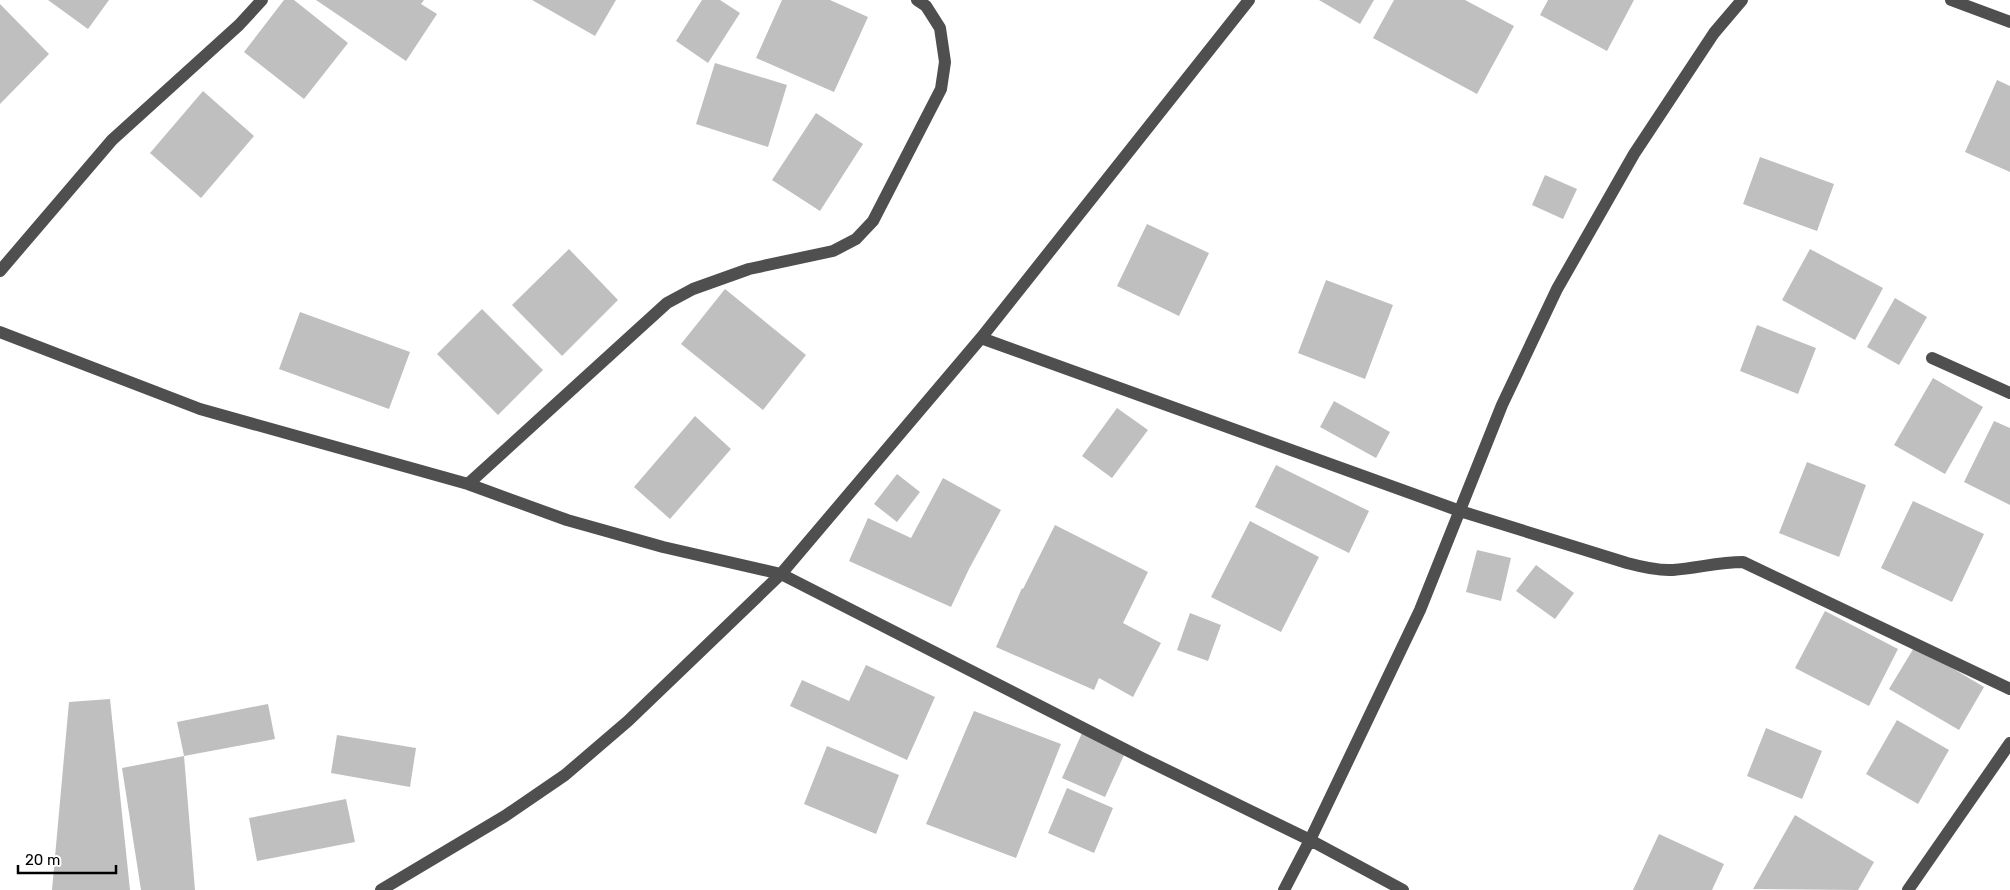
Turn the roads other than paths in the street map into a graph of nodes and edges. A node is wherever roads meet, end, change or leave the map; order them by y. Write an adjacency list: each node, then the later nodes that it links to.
1 (262, 0): 7 (street)
2 (917, 0): 12 (street)
3 (1250, 0): 9 (street)
4 (1742, 0): 13 (street)
5 (1951, 0): 6 (street)
6 (2010, 22)
7 (0, 271)
8 (0, 332): 12 (street)
9 (981, 338): 13 (street); 14 (street)
10 (1932, 358): 11 (street)
11 (2010, 393)
12 (468, 484): 14 (street)
13 (1460, 511): 15 (street); 17 (street)
14 (781, 574): 17 (street); 18 (street)
15 (2010, 689)
16 (2010, 744): 21 (street)
17 (1310, 840): 19 (street); 20 (street)
18 (381, 890)
19 (1284, 890)
20 (1403, 890)
21 (1908, 890)

